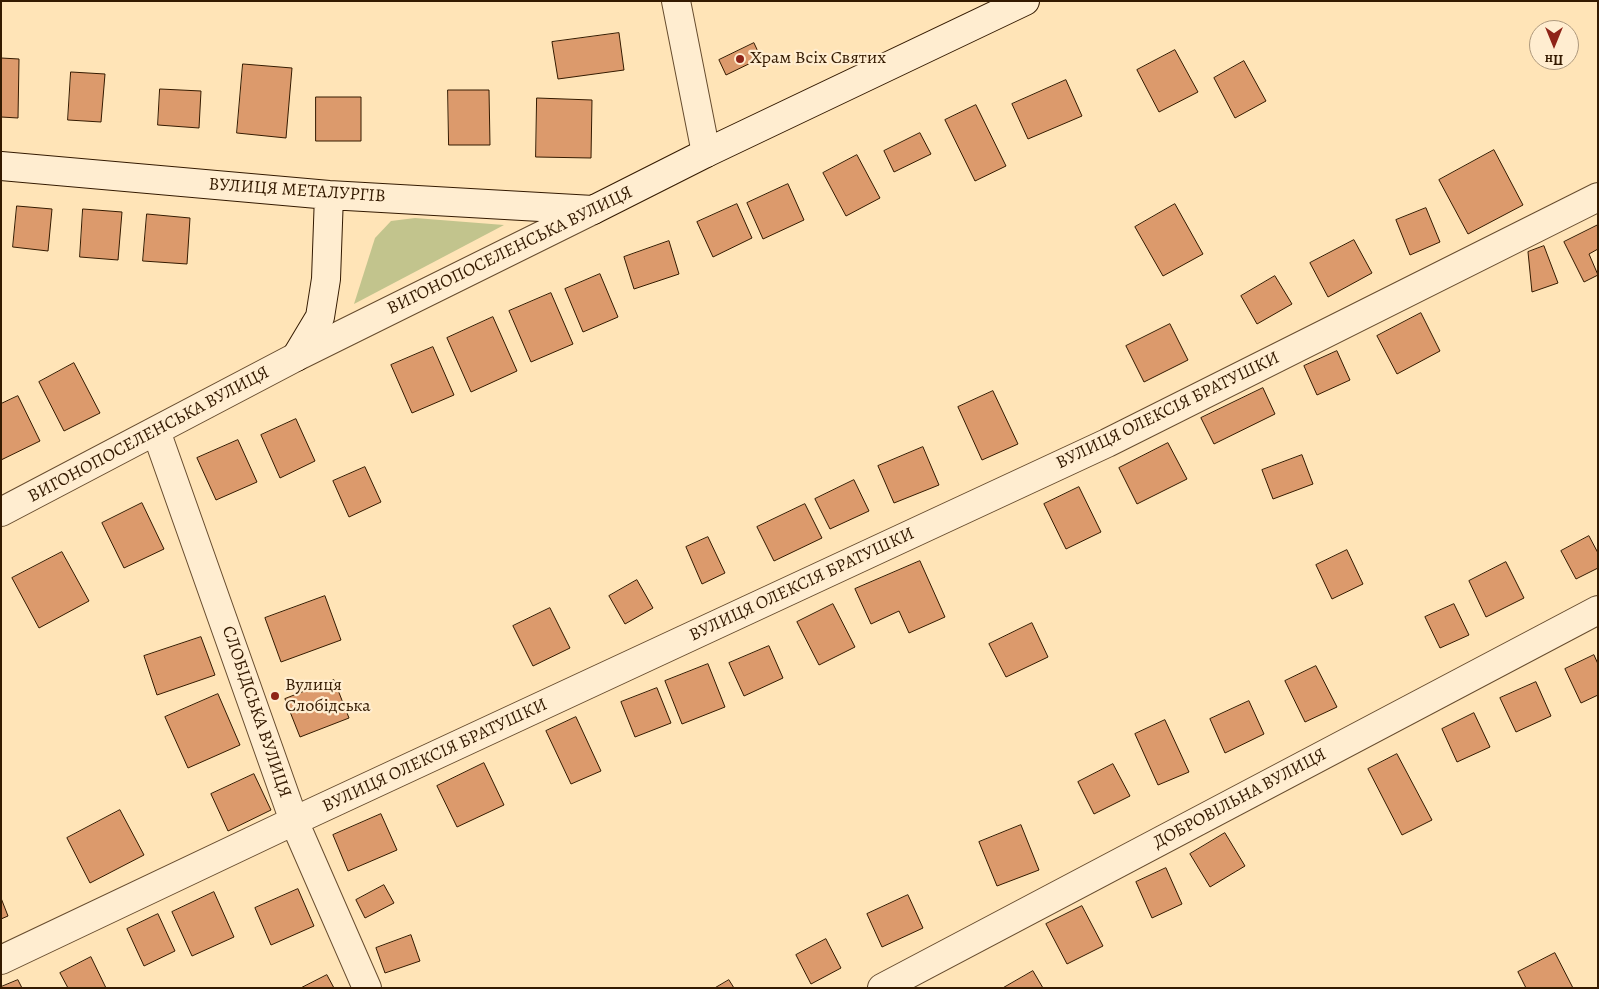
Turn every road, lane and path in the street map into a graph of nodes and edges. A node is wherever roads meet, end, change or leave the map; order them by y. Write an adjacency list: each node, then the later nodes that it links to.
1 (676, 1): 3 (street)
2 (1025, 1): 3 (street, ВИГОНОПОСЕЛЕНСЬКА ВУЛИЦЯ)
3 (706, 153): 7 (street, ВИГОНОПОСЕЛЕНСЬКА ВУЛИЦЯ)
4 (1, 166): 5 (street, ВУЛИЦЯ МЕТАЛУРГІВ)
5 (329, 195): 7 (street, ВУЛИЦЯ МЕТАЛУРГІВ); 8 (street)
6 (1598, 197): 12 (street, ВУЛИЦЯ ОЛЕКСІЯ БРАТУШКИ)
7 (593, 210): 8 (street, ВИГОНОПОСЕЛЕНСЬКА ВУЛИЦЯ)
8 (296, 357): 9 (street, ВИГОНОПОСЕЛЕНСЬКА ВУЛИЦЯ)
9 (156, 431): 10 (street, ВИГОНОПОСЕЛЕНСЬКА ВУЛИЦЯ); 12 (street, СЛОБІДСЬКА ВУЛИЦЯ)
10 (1, 512)
11 (1598, 610): 15 (street, ДОБРОВІЛЬНА ВУЛИЦЯ)
12 (294, 822): 13 (street, ВУЛИЦЯ ОЛЕКСІЯ БРАТУШКИ); 14 (street, СЛОБІДСЬКА ВУЛИЦЯ)
13 (1, 960)
14 (367, 988)
15 (882, 988)

